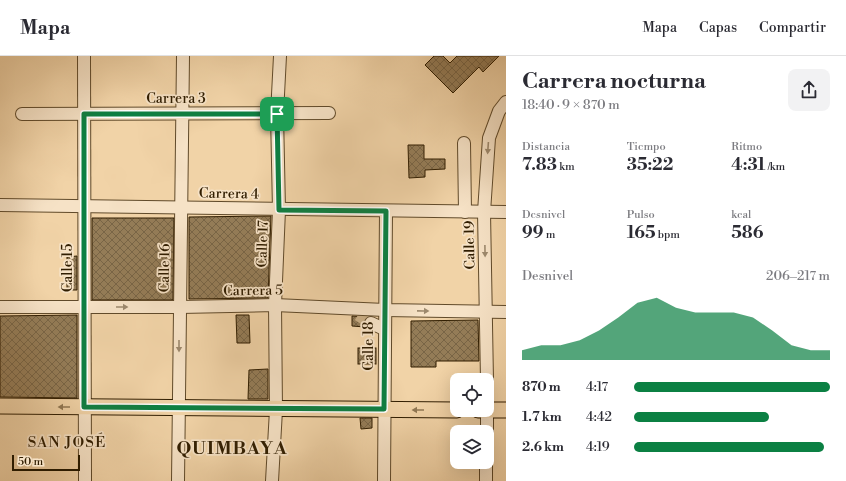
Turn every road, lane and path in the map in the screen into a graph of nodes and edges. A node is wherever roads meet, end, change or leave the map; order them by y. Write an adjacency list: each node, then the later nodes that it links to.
1 (84, 56): 7 (street, Calle 15)
2 (183, 56): 8 (street, Calle 16)
3 (280, 56): 9 (street, Calle 17)
4 (502, 107): 17 (street, Calle 19, one-way to 17)
5 (329, 113): 9 (street, Carrera 3)
6 (22, 114): 7 (street, Carrera 3)
7 (84, 114): 8 (street, Carrera 3); 12 (street, Calle 15)
8 (183, 114): 9 (street, Carrera 3); 13 (street, Calle 16)
9 (277, 114): 14 (street, Calle 17)
10 (464, 143): 16 (street)
11 (0, 205): 12 (street, Carrera 4)
12 (83, 207): 13 (street, Carrera 4); 21 (street, Calle 15)
13 (181, 208): 14 (street, Carrera 4); 22 (street, Calle 16)
14 (279, 210): 15 (street, Carrera 4); 19 (street, Calle 17)
15 (386, 211): 16 (street, Carrera 4); 24 (street, Calle 18)
16 (465, 212): 17 (street, Carrera 4)
17 (484, 212): 18 (street, Carrera 4); 25 (street, Calle 19, one-way to 25)
18 (506, 212)
19 (276, 305): 22 (street, Carrera 5); 23 (street, Carrera 5); 35 (street, Calle 17)
20 (0, 307): 21 (street, Carrera 5)
21 (83, 307): 22 (street, Carrera 5, one-way to 22); 32 (street, Calle 15)
22 (180, 307): 33 (street, Calle 16, one-way to 33)
23 (345, 308): 24 (street, Carrera 5); 27 (street)
24 (384, 310): 25 (street, Carrera 5, one-way to 25); 29 (street, Calle 18)
25 (486, 312): 26 (street, Carrera 5); 30 (street, Calle 19)
26 (506, 312)
27 (358, 315)
28 (371, 322): 29 (street)
29 (384, 329): 34 (street, Calle 18)
30 (487, 373)
31 (0, 406): 32 (main road, one-way to 31)
32 (84, 407): 33 (main road); 40 (street, Calle 15)
33 (179, 408): 35 (main road); 41 (street, Calle 16)
34 (384, 409): 35 (main road); 36 (main road, one-way to 34); 43 (street, Calle 18)
35 (276, 410): 42 (street, Calle 17)
36 (450, 410)
37 (494, 410): 38 (main road)
38 (506, 410)
39 (486, 469): 44 (street)
40 (85, 481)
41 (178, 481)
42 (272, 481)
43 (384, 481)
44 (486, 481)

